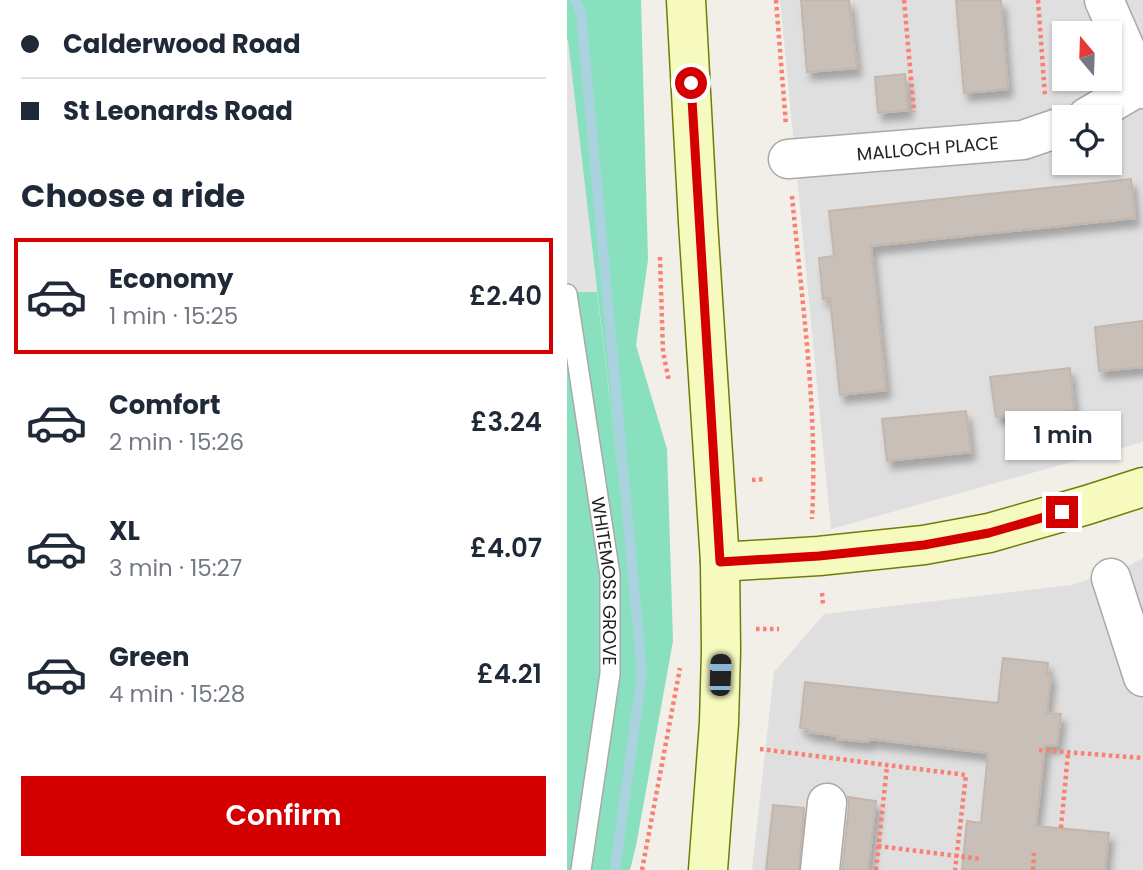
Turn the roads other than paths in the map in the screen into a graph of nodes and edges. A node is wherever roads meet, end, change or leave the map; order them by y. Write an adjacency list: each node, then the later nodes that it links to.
1 (686, 0): 9 (street)
2 (1111, 3): 3 (street)
3 (1142, 87): 4 (street)
4 (1109, 105)
5 (1052, 130): 6 (street, MALLOCH PLACE)
6 (788, 159)
7 (567, 294): 13 (lane, WHITEMOSS GROVE)
8 (1143, 486): 9 (street)
9 (720, 562): 14 (street)
10 (1111, 578): 11 (street)
11 (1143, 677)
12 (827, 803): 15 (street)
13 (581, 870)
14 (708, 870)
15 (820, 870)

